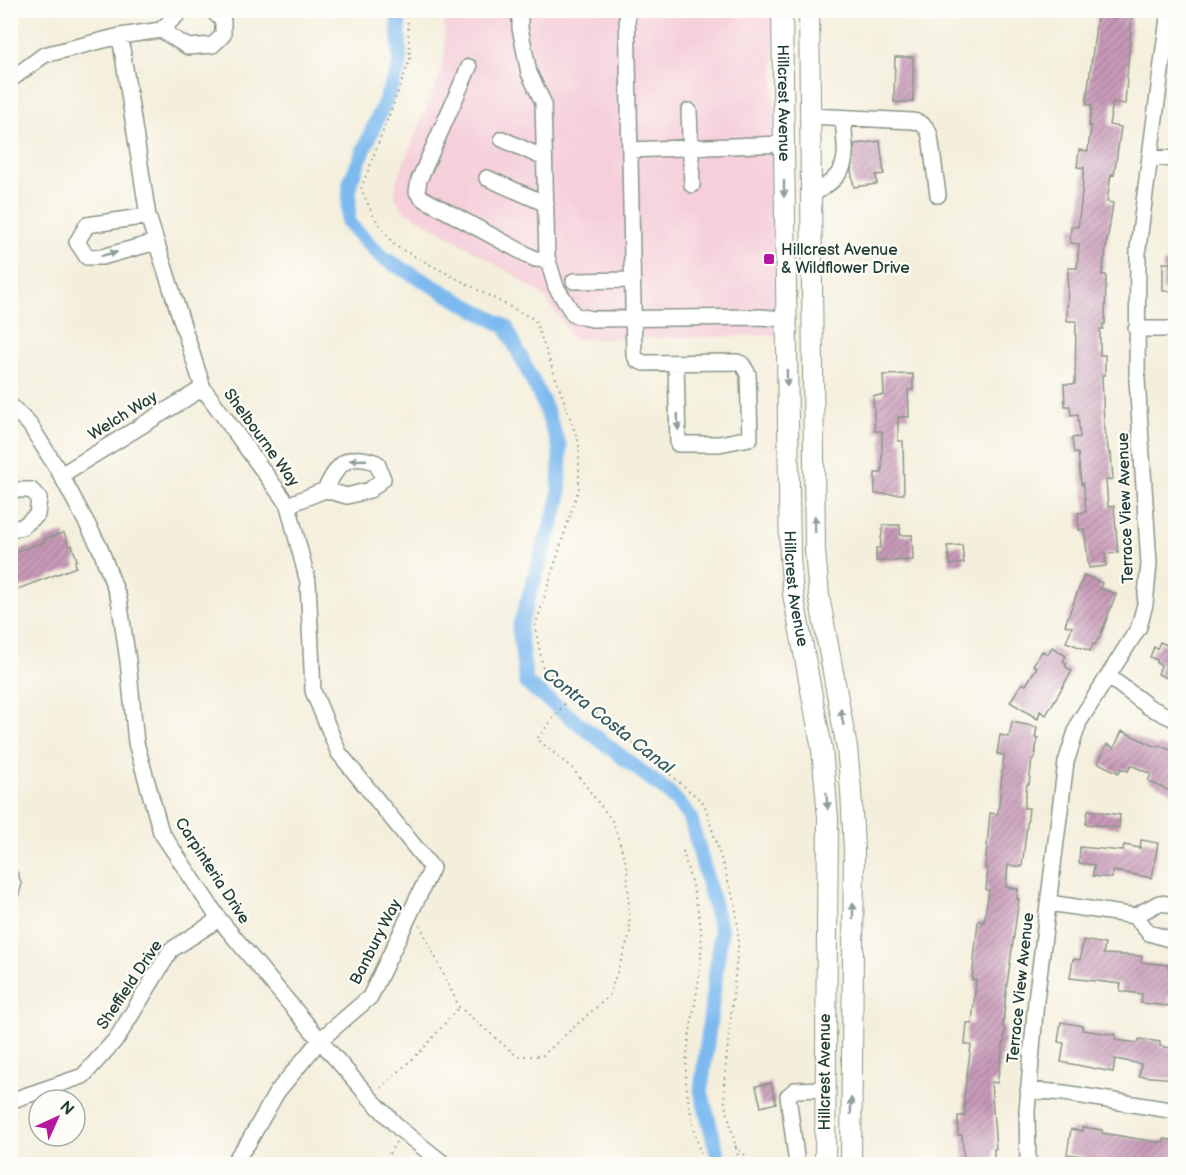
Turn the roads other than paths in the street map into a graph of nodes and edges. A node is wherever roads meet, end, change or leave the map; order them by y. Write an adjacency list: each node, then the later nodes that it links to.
1 (183, 10): 8 (street)
2 (212, 10): 8 (street)
3 (520, 10): 20 (street)
4 (627, 10): 18 (street)
5 (782, 10): 16 (main road, Hillcrest Avenue)
6 (808, 10): 13 (main road, Hillcrest Avenue)
7 (1169, 10): 19 (street, Terrace View Avenue)
8 (161, 30): 9 (street)
9 (120, 36): 11 (street); 27 (street, Shelbourne Way)
10 (469, 67): 29 (street)
11 (10, 80)
12 (689, 111): 17 (street)
13 (810, 116): 14 (street); 24 (main road, Hillcrest Avenue)
14 (843, 118): 24 (street); 25 (street)
15 (502, 140): 20 (street)
16 (784, 144): 17 (street); 33 (main road, Hillcrest Avenue, one-way to 33)
17 (690, 148): 18 (street); 23 (street)
18 (630, 150): 30 (street)
19 (1150, 157): 21 (street); 34 (street, Terrace View Avenue)
20 (544, 158): 26 (street)
21 (1176, 159)
22 (487, 178): 26 (street)
23 (692, 185)
24 (811, 195): 39 (main road, Hillcrest Avenue)
25 (938, 195)
26 (546, 204): 29 (street)
27 (148, 216): 28 (street, Shelbourne Way); 28 (street, one-way to 28)
28 (156, 242): 37 (street, Shelbourne Way)
29 (548, 260): 32 (street)
30 (632, 280): 31 (street); 32 (street)
31 (574, 281)
32 (633, 317): 33 (street); 36 (street)
33 (786, 320): 39 (main road); 56 (main road, Hillcrest Avenue, one-way to 56)
34 (1136, 329): 35 (street); 45 (street, Terrace View Avenue)
35 (1176, 329)
36 (676, 363): 36 (street, one-way to 36)
37 (203, 388): 40 (street, Welch Way); 43 (street, Shelbourne Way)
38 (10, 405): 40 (street, Carpinteria Drive)
39 (814, 412): 64 (main road, Hillcrest Avenue, one-way to 39)
40 (61, 475): 53 (street, Carpinteria Drive)
41 (10, 490): 44 (street)
42 (325, 490): 43 (street)
43 (288, 505): 47 (street, Shelbourne Way)
44 (10, 529)
45 (1108, 676): 46 (street); 50 (street, Terrace View Avenue)
46 (1176, 720)
47 (432, 868): 55 (street, Banbury Way)
48 (10, 876): 49 (street)
49 (10, 896)
50 (1049, 903): 52 (street); 57 (street, Terrace View Avenue)
51 (1176, 905): 52 (street)
52 (1135, 916): 54 (street)
53 (219, 920): 55 (street, Carpinteria Drive); 58 (street, Sheffield Drive)
54 (1176, 941)
55 (320, 1040): 60 (street, Banbury Way); 61 (street, Carpinteria Drive)
56 (825, 1089): 62 (street); 63 (main road, Hillcrest Avenue)
57 (1028, 1090): 59 (street); 65 (street, Terrace View Avenue)
58 (10, 1101)
59 (1176, 1111)
60 (232, 1164)
61 (444, 1164)
62 (796, 1164)
63 (825, 1164)
64 (851, 1164)
65 (1028, 1164)

